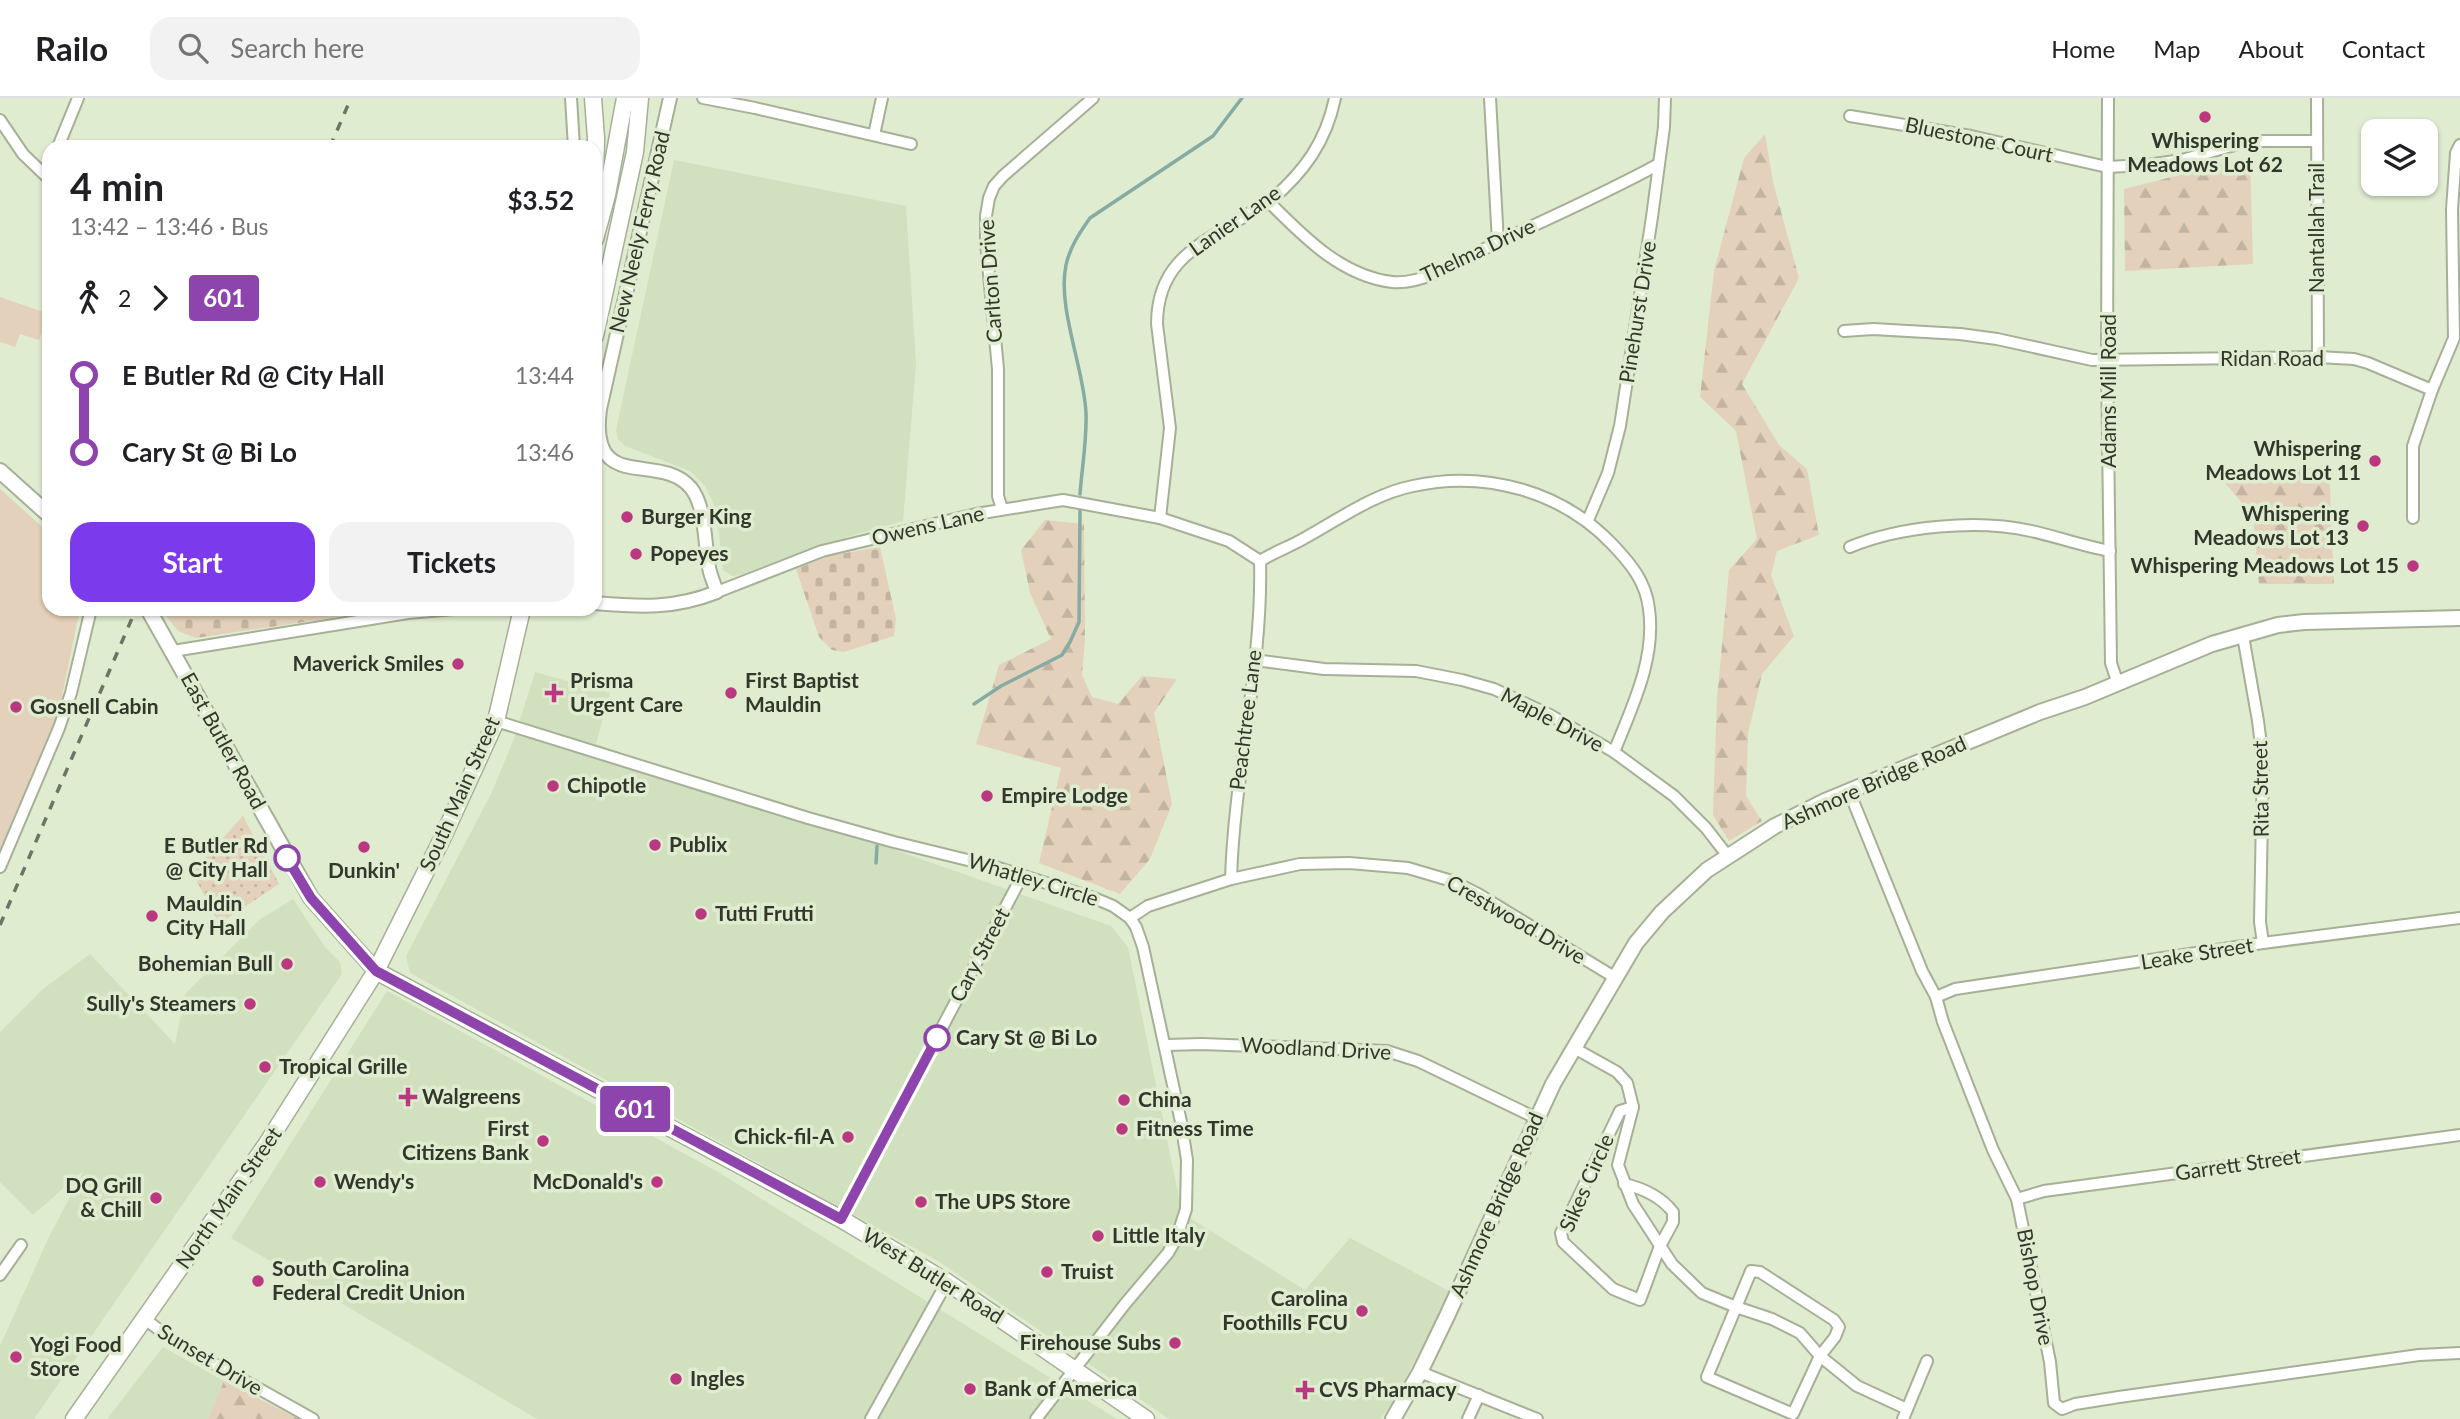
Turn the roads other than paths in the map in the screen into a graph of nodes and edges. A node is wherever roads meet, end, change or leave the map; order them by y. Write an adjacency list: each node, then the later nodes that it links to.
1 (78, 98): 20 (street)
2 (571, 98): 21 (street)
3 (593, 98): 22 (main road)
4 (625, 98): 31 (main road)
5 (640, 98): 26 (main road)
6 (650, 98): 26 (main road)
7 (670, 98): 38 (street, New Neely Ferry Road)
8 (703, 98): 16 (street)
9 (882, 98): 19 (street)
10 (1093, 98): 42 (street, Carlton Drive)
11 (1335, 98): 30 (street, Lanier Lane)
12 (1490, 98): 32 (street)
13 (1665, 98): 27 (street, Pinehurst Drive)
14 (2108, 98): 28 (street, Adams Mill Road)
15 (2317, 98): 23 (street, Nantallah Trail)
16 (756, 103): 19 (street)
17 (1850, 116): 28 (street, Bluestone Court)
18 (0, 120): 29 (street)
19 (874, 135): 24 (street)
20 (61, 140)
21 (574, 140)
22 (594, 140)
23 (2316, 141): 28 (street, Bluestone Court); 35 (street, Nantallah Trail)
24 (911, 144)
25 (2460, 145): 37 (street)
26 (635, 152): 33 (main road)
27 (1659, 164): 32 (street, Thelma Drive); 45 (street, Pinehurst Drive)
28 (2107, 167): 36 (street, Adams Mill Road)
29 (42, 169)
30 (1269, 202): 32 (street, Thelma Drive); 43 (street, Lanier Lane)
31 (602, 213)
32 (1498, 242)
33 (602, 305)
34 (1844, 331): 36 (street, Ridan Road)
35 (2318, 357): 36 (street, Ridan Road); 37 (street, Ridan Road)
36 (2107, 361): 47 (street, Adams Mill Road)
37 (2432, 390): 44 (street)
38 (602, 401)
39 (602, 445): 49 (street, New Neely Ferry Road)
40 (0, 471): 41 (main road)
41 (42, 509)
42 (1002, 509): 43 (street, Owens Lane); 49 (street, Owens Lane)
43 (1160, 518): 48 (street, Owens Lane)
44 (2413, 518)
45 (1588, 520): 48 (street); 61 (street)
46 (1850, 547): 47 (street)
47 (2110, 551): 59 (street, Adams Mill Road)
48 (1260, 561): 58 (street, Peachtree Lane)
49 (718, 592): 50 (street, Owens Lane)
50 (602, 604)
51 (89, 616): 64 (street)
52 (152, 616): 57 (main road, East Butler Road)
53 (379, 616): 57 (street)
54 (520, 616): 60 (main road, South Main Street)
55 (2460, 618): 56 (main road, Ashmore Bridge Road)
56 (2243, 636): 59 (main road, Ashmore Bridge Road); 69 (street, Rita Street)
57 (173, 651): 70 (main road, East Butler Road)
58 (1255, 660): 61 (street, Maple Drive); 66 (street, Peachtree Lane)
59 (2118, 684): 62 (main road, Ashmore Bridge Road)
60 (496, 721): 65 (street, Whatley Circle); 70 (main road, South Main Street)
61 (1614, 752): 63 (street, Maple Drive)
62 (1849, 791): 63 (main road, Ashmore Bridge Road); 72 (street, Bishop Drive)
63 (1727, 855): 71 (main road, Ashmore Bridge Road)
64 (0, 867)
65 (1022, 876): 67 (street, Whatley Circle); 80 (street, Cary Street)
66 (1231, 879): 67 (street, Crestwood Drive); 71 (street, Crestwood Drive)
67 (1130, 918): 73 (street)
68 (2460, 918): 69 (street, Leake Street)
69 (2263, 943): 72 (street, Leake Street)
70 (376, 971): 80 (main road, West Butler Road); 86 (main road, North Main Street)
71 (1614, 977): 74 (main road, Ashmore Bridge Road)
72 (1936, 997): 79 (street, Bishop Drive)
73 (1166, 1045): 76 (street, Woodland Drive); 90 (street)
74 (1574, 1048): 75 (street); 76 (main road, Ashmore Bridge Road)
75 (1633, 1107): 78 (street); 82 (street, Sikes Circle)
76 (1536, 1118): 91 (main road, Ashmore Bridge Road)
77 (2460, 1135): 79 (street, Garrett Street)
78 (1623, 1184): 82 (street); 82 (street)
79 (2017, 1199): 87 (street, Bishop Drive)
80 (841, 1219): 84 (main road, West Butler Road)
81 (21, 1245): 83 (street)
82 (1660, 1246): 85 (street)
83 (0, 1275)
84 (947, 1282): 90 (main road, West Butler Road); 96 (street)
85 (1736, 1307): 88 (street); 88 (street); 88 (street)
86 (145, 1319): 94 (main road, North Main Street); 95 (street, Sunset Drive)
87 (2460, 1353)
88 (1820, 1356): 93 (street)
89 (1927, 1361): 93 (street)
90 (1075, 1370): 97 (street); 98 (main road, West Butler Road)
91 (1420, 1373): 92 (street); 99 (main road, Ashmore Bridge Road)
92 (1479, 1395): 100 (street); 101 (street)
93 (1905, 1414)
94 (74, 1419)
95 (313, 1419)
96 (871, 1419)
97 (1036, 1419)
98 (1146, 1419)
99 (1392, 1419)
100 (1468, 1419)
101 (1537, 1419)

